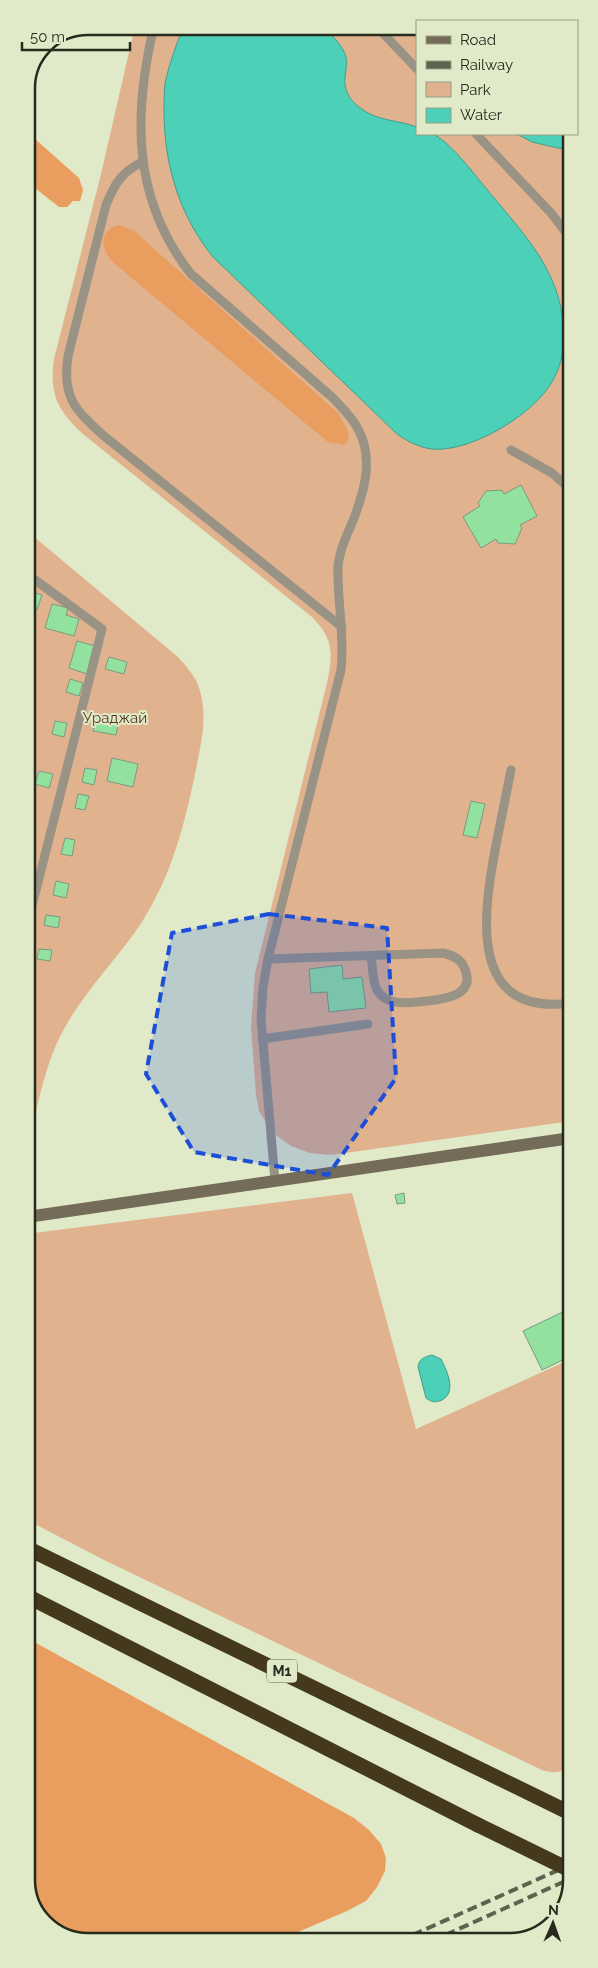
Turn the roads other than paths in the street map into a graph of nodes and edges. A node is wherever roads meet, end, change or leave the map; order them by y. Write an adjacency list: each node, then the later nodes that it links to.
1 (152, 35): 5 (lane)
2 (385, 35): 3 (lane)
3 (416, 68)
4 (477, 135): 6 (lane)
5 (142, 162): 10 (lane); 10 (lane)
6 (563, 229)
7 (511, 450): 8 (lane)
8 (563, 483)
9 (35, 580): 12 (lane)
10 (342, 627): 14 (lane)
11 (510, 770): 15 (lane)
12 (35, 894)
13 (371, 956): 13 (lane); 14 (lane)
14 (268, 959): 17 (lane)
15 (563, 1004)
16 (368, 1024): 17 (lane)
17 (262, 1039): 19 (lane)
18 (563, 1139): 19 (street)
19 (275, 1181): 20 (street)
20 (35, 1217)
21 (35, 1552): 23 (highway, М1)
22 (35, 1600): 24 (highway, bridge)
23 (563, 1810)
24 (563, 1867)

